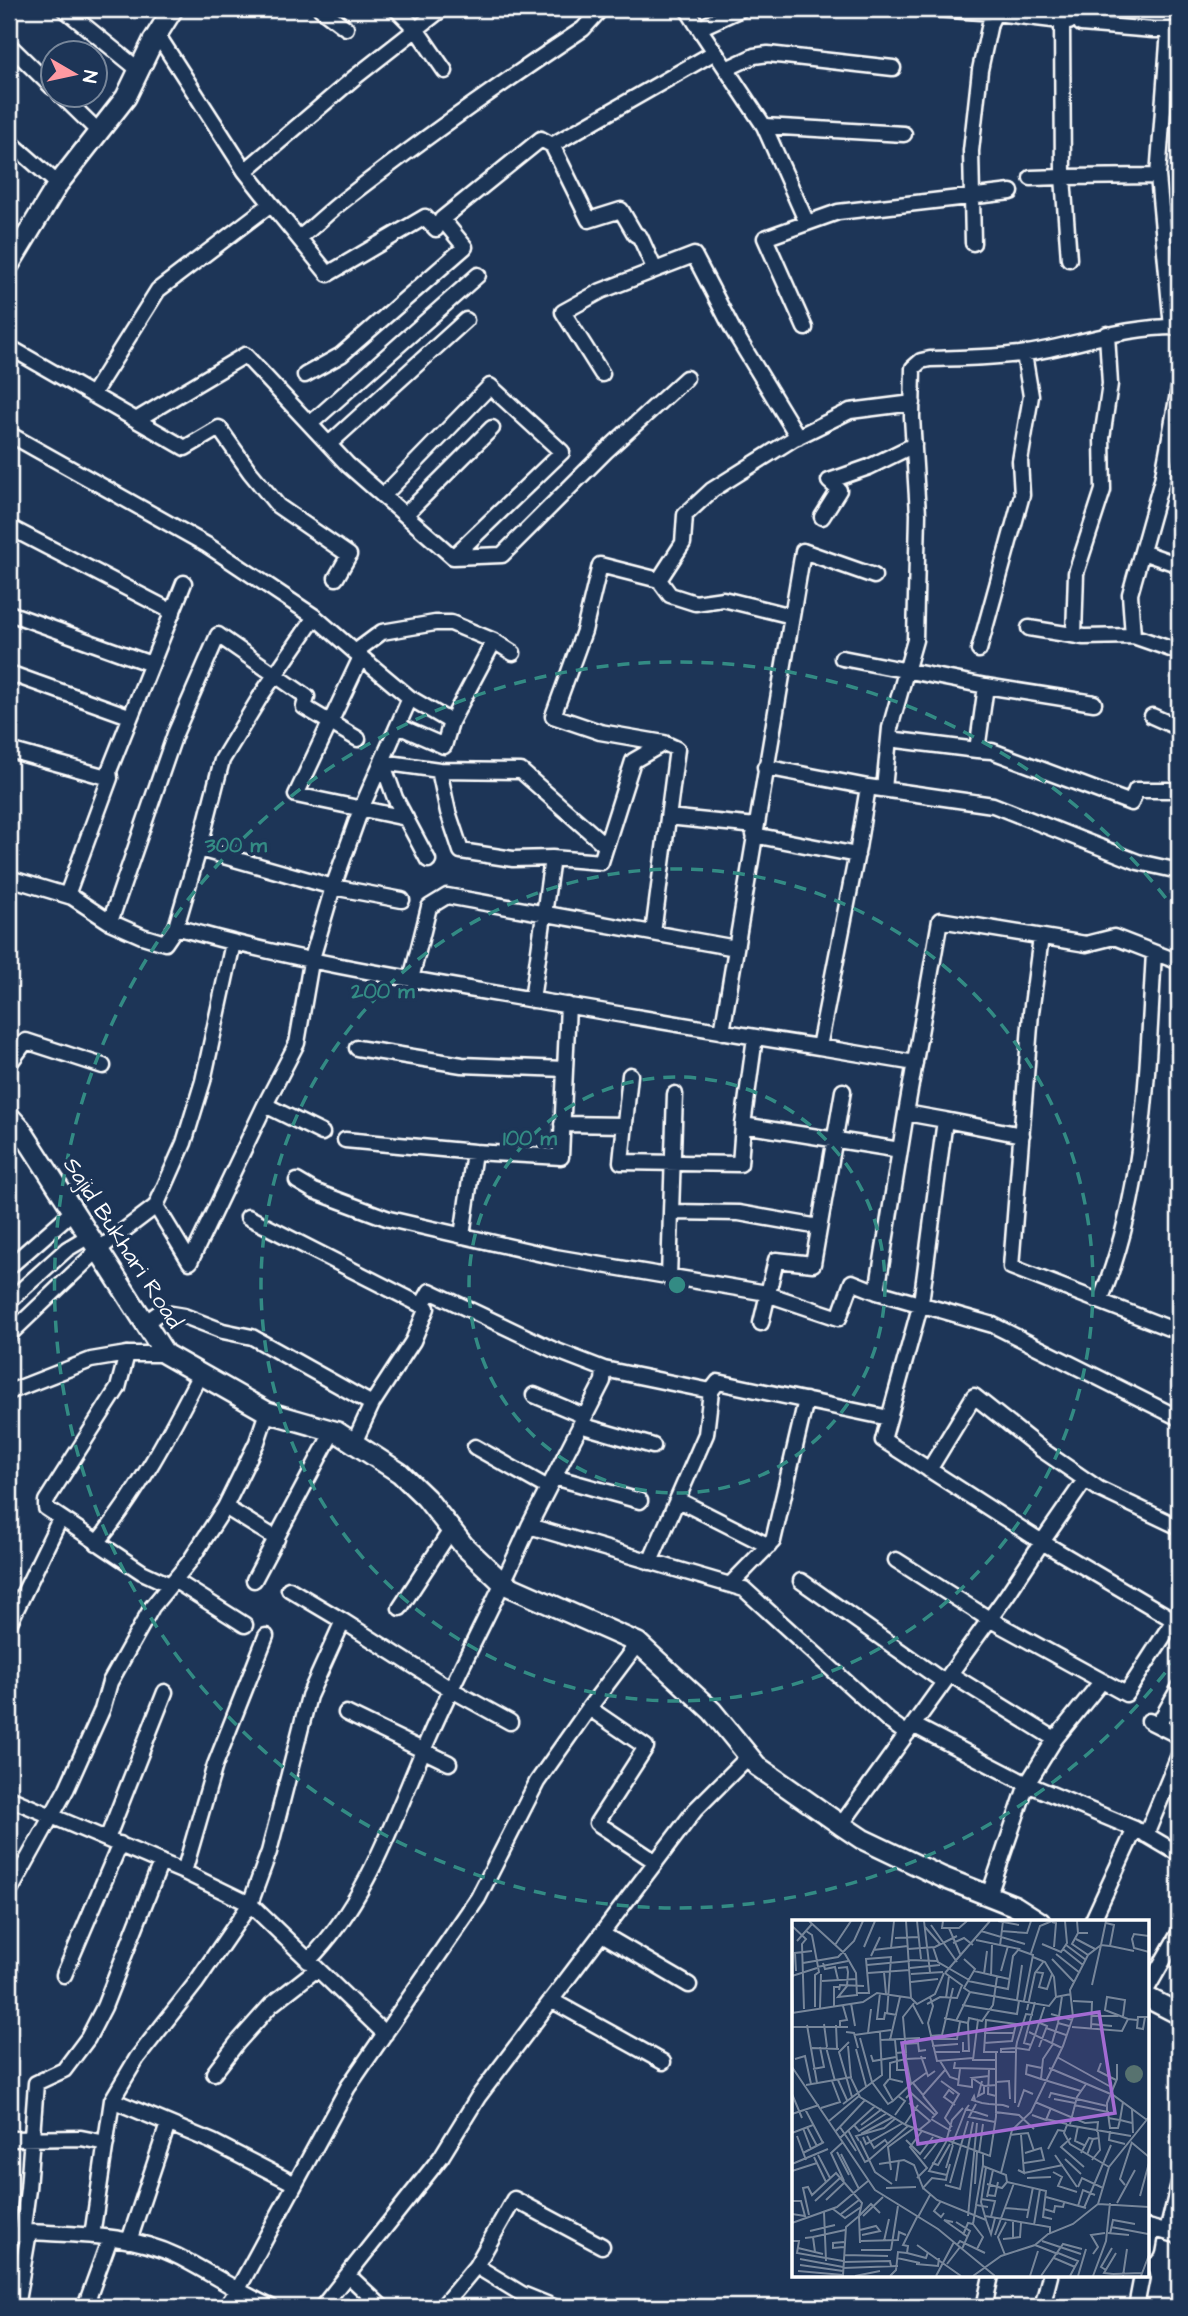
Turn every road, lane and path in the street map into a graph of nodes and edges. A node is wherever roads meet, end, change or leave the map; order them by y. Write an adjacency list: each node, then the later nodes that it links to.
1 (64, 9): 22 (street)
2 (173, 9): 17 (street)
3 (321, 9): 13 (street)
4 (396, 9): 15 (street)
5 (442, 9): 15 (street)
6 (601, 9): 41 (street)
7 (687, 9): 14 (street)
8 (741, 9): 14 (street)
9 (935, 9): 10 (street)
10 (996, 11): 12 (street); 37 (street)
11 (1082, 16): 12 (street); 16 (street)
12 (1062, 22): 33 (street)
13 (346, 28)
14 (699, 28): 19 (street)
15 (416, 29): 23 (street); 31 (street)
16 (1174, 30): 32 (street)
17 (157, 34): 22 (street); 31 (street)
18 (9, 45): 24 (street)
19 (715, 52): 21 (street); 30 (street)
20 (893, 68): 21 (street)
21 (726, 69): 26 (street)
22 (139, 70): 27 (street)
23 (445, 71)
24 (38, 73)
25 (74, 108): 27 (street)
26 (764, 126): 28 (street); 40 (street)
27 (99, 132): 35 (street)
28 (904, 134)
29 (9, 141): 35 (street)
30 (552, 145): 39 (street); 45 (street)
31 (245, 171): 38 (street)
32 (1158, 176): 33 (street); 48 (street)
33 (1063, 177): 34 (street); 44 (street)
34 (1031, 178)
35 (58, 184): 43 (street)
36 (1011, 192): 37 (street)
37 (971, 195): 40 (street); 42 (street)
38 (271, 204): 41 (street); 57 (street)
39 (442, 219): 41 (street); 54 (street)
40 (807, 223): 49 (street)
41 (299, 238)
42 (973, 243)
43 (11, 257)
44 (1069, 259)
45 (655, 270): 53 (street); 63 (street)
46 (478, 275): 60 (street)
47 (466, 320): 64 (street)
48 (1176, 327): 50 (street)
49 (805, 328)
50 (1107, 334): 52 (street); 82 (street)
51 (9, 348): 57 (street)
52 (1024, 354): 58 (street); 85 (street)
53 (602, 374)
54 (305, 375)
55 (686, 377): 71 (street)
56 (1179, 388): 70 (street)
57 (92, 395): 59 (street)
58 (913, 403): 63 (street); 65 (street)
59 (136, 420): 60 (street); 74 (street)
60 (310, 424): 64 (street)
61 (492, 428): 67 (street)
62 (9, 433): 80 (street)
63 (798, 437): 75 (street)
64 (329, 444): 66 (street)
65 (914, 445): 68 (street); 91 (street)
66 (383, 496): 67 (street); 71 (street)
67 (405, 515): 71 (street)
68 (822, 517)
69 (9, 527): 77 (street)
70 (1142, 552): 72 (street); 83 (street)
71 (453, 558)
72 (1179, 565)
73 (874, 576): 79 (street)
74 (336, 578)
75 (659, 580): 79 (street); 105 (street)
76 (184, 583): 77 (street)
77 (173, 612): 90 (street)
78 (9, 613): 90 (street)
79 (792, 616): 109 (street)
80 (315, 617): 88 (street); 93 (street)
81 (1029, 628): 82 (street)
82 (1074, 635): 83 (street)
83 (1133, 636): 86 (street)
84 (494, 641): 87 (street); 88 (street); 99 (street)
85 (979, 650)
86 (1179, 652)
87 (513, 653)
88 (358, 654): 95 (street); 100 (street)
89 (842, 658): 91 (street)
90 (151, 664): 97 (street)
91 (907, 670): 94 (street); 104 (street)
92 (9, 673): 97 (street)
93 (275, 675): 100 (street); 120 (street); 130 (street)
94 (986, 686): 96 (street); 107 (street)
95 (410, 698): 99 (street); 101 (street)
96 (1094, 703)
97 (129, 716): 111 (street)
98 (1152, 716): 102 (street)
99 (451, 722): 101 (street)
100 (331, 723): 103 (street); 115 (street)
101 (398, 726): 108 (street)
102 (1179, 728)
103 (358, 739)
104 (889, 739): 107 (street); 113 (street)
105 (664, 743): 116 (street); 119 (street)
106 (9, 750): 111 (street)
107 (977, 750): 114 (street)
108 (382, 762): 110 (street); 115 (street); 117 (street)
109 (765, 767): 112 (street); 118 (street)
110 (439, 770): 119 (street); 122 (street)
111 (110, 778): 127 (street)
112 (867, 787): 113 (street); 121 (street)
113 (884, 789): 124 (street)
114 (1179, 790)
115 (361, 809): 117 (street); 126 (street)
116 (668, 817): 118 (street); 132 (street)
117 (406, 818): 123 (street)
118 (755, 831): 121 (street); 135 (street)
119 (606, 846): 122 (street)
120 (199, 849): 126 (street); 131 (street)
121 (857, 855): 144 (street)
122 (552, 858): 129 (street)
123 (428, 860)
124 (1179, 872)
125 (9, 878): 127 (street)
126 (333, 887): 128 (street); 137 (street)
127 (67, 895): 130 (street)
128 (402, 900)
129 (544, 914): 132 (street); 139 (street); 140 (street)
130 (110, 922): 131 (street)
131 (176, 927): 134 (street)
132 (653, 933): 135 (street)
133 (1041, 937): 136 (street); 146 (street); 161 (street)
134 (233, 943): 137 (street); 168 (street)
135 (736, 948): 142 (street)
136 (1154, 953): 138 (street); 180 (street)
137 (311, 962): 139 (street); 153 (street)
138 (1179, 962)
139 (411, 979): 140 (street)
140 (532, 1000): 141 (street)
141 (568, 1005): 142 (street); 149 (street)
142 (722, 1032): 143 (street)
143 (755, 1037): 144 (street); 159 (street)
144 (819, 1047): 146 (street)
145 (357, 1048): 149 (street)
146 (915, 1063): 154 (street)
147 (9, 1064): 148 (street)
148 (103, 1066)
149 (565, 1069): 157 (street)
150 (630, 1075): 158 (street)
151 (842, 1091): 163 (street)
152 (675, 1094): 166 (street)
153 (265, 1105): 160 (street); 168 (street)
154 (906, 1114): 156 (street); 164 (street)
155 (9, 1116): 169 (street, Sajid Bukhari Road)
156 (945, 1120): 161 (street); 181 (street)
157 (562, 1124): 158 (street); 165 (street)
158 (625, 1125): 166 (street)
159 (743, 1125): 163 (street); 166 (street)
160 (322, 1133)
161 (1022, 1135): 180 (street)
162 (345, 1140): 165 (street)
163 (834, 1140): 164 (street); 172 (street)
164 (900, 1150): 177 (street)
165 (474, 1152): 173 (street)
166 (673, 1163): 170 (street)
167 (297, 1181): 173 (street)
168 (156, 1206): 174 (street)
169 (73, 1211): 174 (street, Sajid Bukhari Road); 175 (street)
170 (671, 1212): 172 (street); 176 (street)
171 (248, 1217): 182 (street)
172 (819, 1227): 178 (street)
173 (462, 1236): 176 (street)
174 (94, 1243): 179 (street); 183 (street, Sajid Bukhari Road); 186 (street)
175 (9, 1267)
176 (669, 1278): 178 (street)
177 (877, 1292): 178 (street); 181 (street)
178 (767, 1294): 184 (street)
179 (9, 1301)
180 (1100, 1301): 185 (street)
181 (921, 1303): 197 (street); 198 (street)
182 (422, 1305): 189 (street); 195 (street)
183 (145, 1323): 188 (street, Sajid Bukhari Road); 195 (street)
184 (761, 1323)
185 (1179, 1332)
186 (9, 1335)
187 (127, 1354): 188 (street); 192 (street); 210 (street)
188 (165, 1354): 190 (street, Sajid Bukhari Road)
189 (604, 1369): 191 (street); 199 (street)
190 (200, 1374): 196 (street, Sajid Bukhari Road); 216 (street)
191 (711, 1391): 194 (street); 207 (street)
192 (9, 1392)
193 (534, 1395): 199 (street)
194 (806, 1400): 197 (street); 217 (street)
195 (372, 1404): 201 (street)
196 (267, 1412): 200 (street, Sajid Bukhari Road); 209 (street)
197 (889, 1418): 204 (street)
198 (1179, 1418)
199 (582, 1421): 202 (street); 206 (street)
200 (333, 1431): 201 (street, Sajid Bukhari Road); 214 (street)
201 (354, 1443): 213 (street, Sajid Bukhari Road)
202 (653, 1446)
203 (475, 1447): 206 (street)
204 (929, 1470): 205 (street); 215 (street)
205 (1085, 1480): 212 (street); 215 (street)
206 (551, 1482): 208 (street); 211 (street)
207 (678, 1500): 217 (street); 219 (street)
208 (640, 1501)
209 (225, 1507): 214 (street); 222 (street)
210 (60, 1519): 216 (street); 230 (street)
211 (529, 1526): 219 (street); 223 (street)
212 (1179, 1527)
213 (451, 1530): 223 (street, Sajid Bukhari Road); 226 (street)
214 (277, 1539): 220 (street)
215 (1042, 1542): 227 (street); 229 (street)
216 (97, 1543): 222 (street)
217 (769, 1545): 224 (street)
218 (896, 1560): 227 (street)
219 (650, 1562): 224 (street)
220 (254, 1580)
221 (801, 1581): 234 (street)
222 (172, 1582): 231 (street); 251 (street)
223 (504, 1584): 233 (street, Sajid Bukhari Road); 237 (street)
224 (730, 1585): 242 (street)
225 (289, 1589): 228 (street)
226 (400, 1608)
227 (989, 1619): 234 (street); 235 (street)
228 (343, 1621): 237 (street); 261 (street)
229 (1177, 1622): 235 (street)
230 (9, 1624)
231 (245, 1625)
232 (266, 1636): 258 (street)
233 (638, 1643): 239 (street); 247 (street, Sajid Bukhari Road)
234 (947, 1678): 242 (street); 244 (street)
235 (1102, 1681): 244 (street)
236 (1179, 1688): 243 (street)
237 (452, 1690): 241 (street); 245 (street)
238 (165, 1692): 254 (street)
239 (589, 1708): 257 (street); 273 (street)
240 (346, 1713): 245 (street)
241 (510, 1722)
242 (910, 1729): 249 (street); 252 (street)
243 (1179, 1736)
244 (1055, 1739): 249 (street)
245 (424, 1749): 248 (street); 266 (street)
246 (1179, 1755): 253 (street)
247 (749, 1756): 252 (street, Sajid Bukhari Road); 257 (street)
248 (450, 1763)
249 (1027, 1784): 253 (street); 260 (street)
250 (9, 1798): 251 (street)
251 (52, 1815): 254 (street); 259 (street)
252 (841, 1825): 260 (street, Sajid Bukhari Road)
253 (1141, 1832): 255 (street); 263 (street)
254 (113, 1842): 256 (street); 267 (street)
255 (1179, 1854)
256 (161, 1862): 258 (street); 278 (street)
257 (656, 1862): 265 (street)
258 (184, 1872): 261 (street)
259 (9, 1893)
260 (989, 1895): 262 (street, Sajid Bukhari Road)
261 (250, 1904): 266 (street); 276 (street)
262 (1037, 1920)
263 (1093, 1920)
264 (1179, 1933): 268 (street)
265 (602, 1934): 269 (street); 271 (street)
266 (313, 1965): 273 (street); 275 (street)
267 (64, 1975)
268 (1150, 1984)
269 (689, 1985)
270 (1150, 1999): 272 (street)
271 (551, 2000): 274 (street); 291 (street)
272 (1179, 2014)
273 (385, 2034): 282 (street)
274 (663, 2062)
275 (214, 2073)
276 (112, 2100): 277 (street); 280 (street)
277 (168, 2124): 282 (street); 287 (street)
278 (32, 2138): 279 (street); 280 (street); 284 (street)
279 (9, 2139)
280 (106, 2143): 285 (street)
281 (1179, 2183): 283 (street)
282 (296, 2184): 295 (street)
283 (1162, 2231): 289 (street)
284 (20, 2234): 285 (street); 296 (street)
285 (92, 2236): 286 (street)
286 (110, 2238): 287 (street); 297 (street)
287 (129, 2241): 295 (street)
288 (602, 2246): 290 (street)
289 (1150, 2247)
290 (476, 2266): 302 (street); 303 (street)
291 (348, 2275): 300 (street); 301 (street)
292 (991, 2278): 304 (street)
293 (1049, 2278): 305 (street)
294 (1142, 2278): 306 (street)
295 (237, 2291): 298 (street); 299 (street)
296 (16, 2307)
297 (85, 2307)
298 (226, 2307)
299 (271, 2307)
300 (322, 2307)
301 (382, 2307)
302 (442, 2307)
303 (554, 2307)
304 (984, 2307)
305 (1042, 2307)
306 (1136, 2307)

